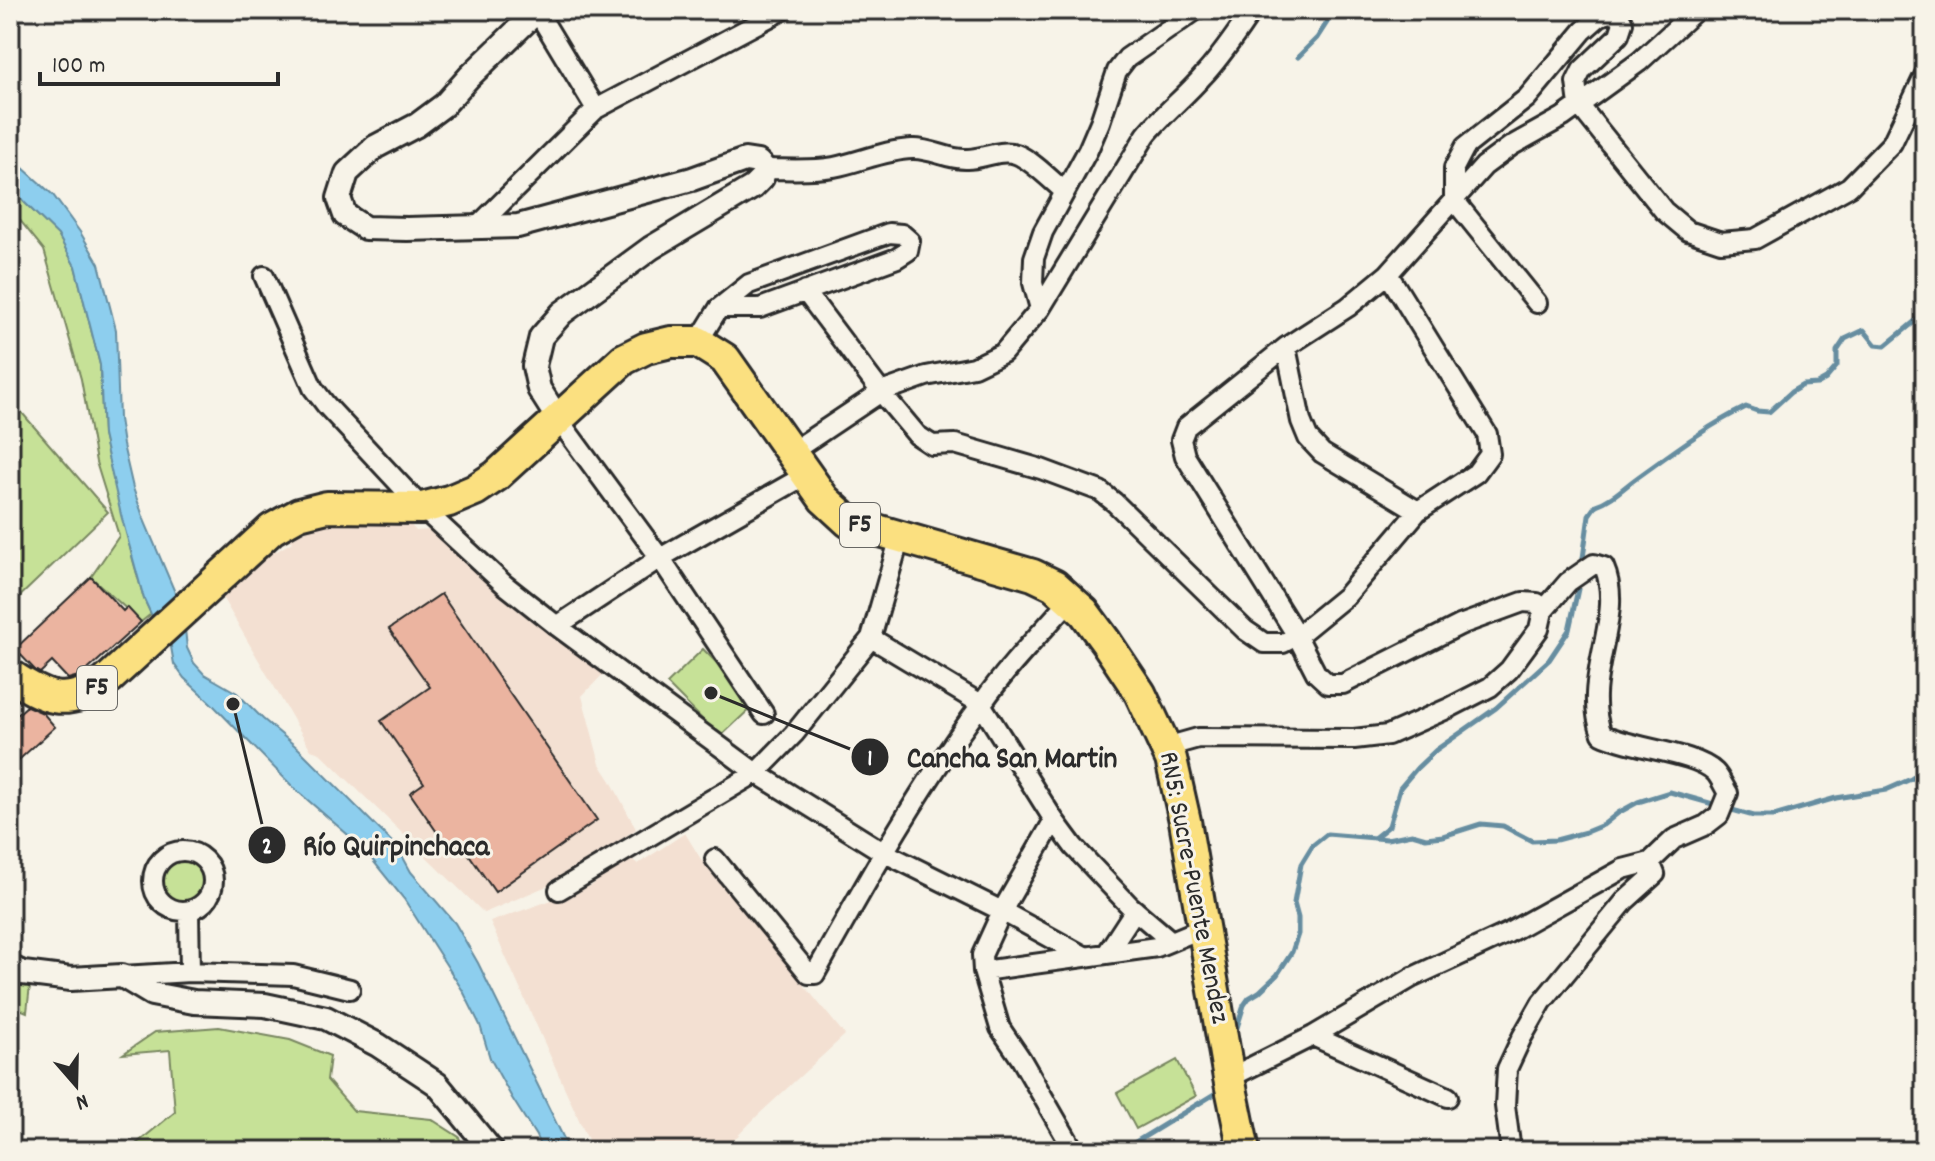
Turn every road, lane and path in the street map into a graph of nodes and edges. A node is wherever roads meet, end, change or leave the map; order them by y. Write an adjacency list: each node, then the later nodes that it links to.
1 (537, 10): 8 (street); 12 (street)
2 (783, 10): 8 (street)
3 (1196, 10): 10 (street)
4 (1253, 10): 18 (street)
5 (1696, 10): 7 (street)
6 (1925, 74): 7 (street)
7 (1579, 105): 11 (street); 11 (street)
8 (596, 109): 12 (street)
9 (765, 169): 10 (street); 12 (street); 22 (street)
10 (1065, 192): 18 (street)
11 (1454, 200): 13 (street); 16 (street)
12 (478, 226)
13 (1388, 274): 20 (street); 25 (street)
14 (264, 276): 24 (street)
15 (805, 291): 17 (street); 17 (street); 21 (street)
16 (1537, 303)
17 (719, 308): 19 (street)
18 (1040, 309): 21 (street)
19 (698, 342): 22 (highway, F5); 23 (highway, RN5: Sucre-Puente Mendez / F5)
20 (1286, 347): 25 (street); 31 (street)
21 (881, 392): 23 (street); 31 (street)
22 (558, 419): 24 (highway, F5); 27 (street)
23 (798, 464): 26 (highway, RN5: Sucre-Puente Mendez / F5); 27 (street)
24 (422, 508): 30 (street); 33 (highway, F5)
25 (1418, 511): 31 (street)
26 (900, 537): 28 (highway, RN5: Sucre-Puente Mendez / F5); 32 (street)
27 (660, 558): 30 (street); 35 (street)
28 (1071, 599): 34 (street); 36 (highway, RN5: Sucre-Puente Mendez / F5)
29 (1543, 611): 31 (street); 36 (street); 41 (street)
30 (557, 626): 37 (street)
31 (1297, 636)
32 (871, 638): 34 (street); 37 (street)
33 (10, 675)
34 (981, 704): 38 (street); 39 (street)
35 (764, 714)
36 (1166, 747): 46 (highway, RN5: Sucre-Puente Mendez / F5)
37 (756, 773): 39 (street); 42 (street)
38 (1054, 820): 43 (street); 45 (street)
39 (883, 852): 40 (street); 45 (street)
40 (715, 859)
41 (1650, 862): 55 (street); 61 (street)
42 (559, 890)
43 (1135, 910): 47 (street); 48 (street)
44 (189, 911): 52 (street)
45 (1002, 911): 49 (street); 51 (street)
46 (1203, 928): 47 (street); 56 (highway, RN5: Sucre-Puente Mendez / F5)
47 (1171, 941): 48 (street)
48 (1107, 953): 49 (street)
49 (1084, 956): 51 (street)
50 (10, 967): 53 (street)
51 (983, 971): 59 (street)
52 (190, 972): 53 (street); 54 (street)
53 (122, 976): 58 (street)
54 (350, 989)
55 (1313, 1036): 56 (street); 57 (street)
56 (1229, 1078): 60 (highway, RN5: Sucre-Puente Mendez / F5)
57 (1448, 1097)
58 (492, 1151)
59 (1074, 1151)
60 (1244, 1151)
61 (1511, 1151)

